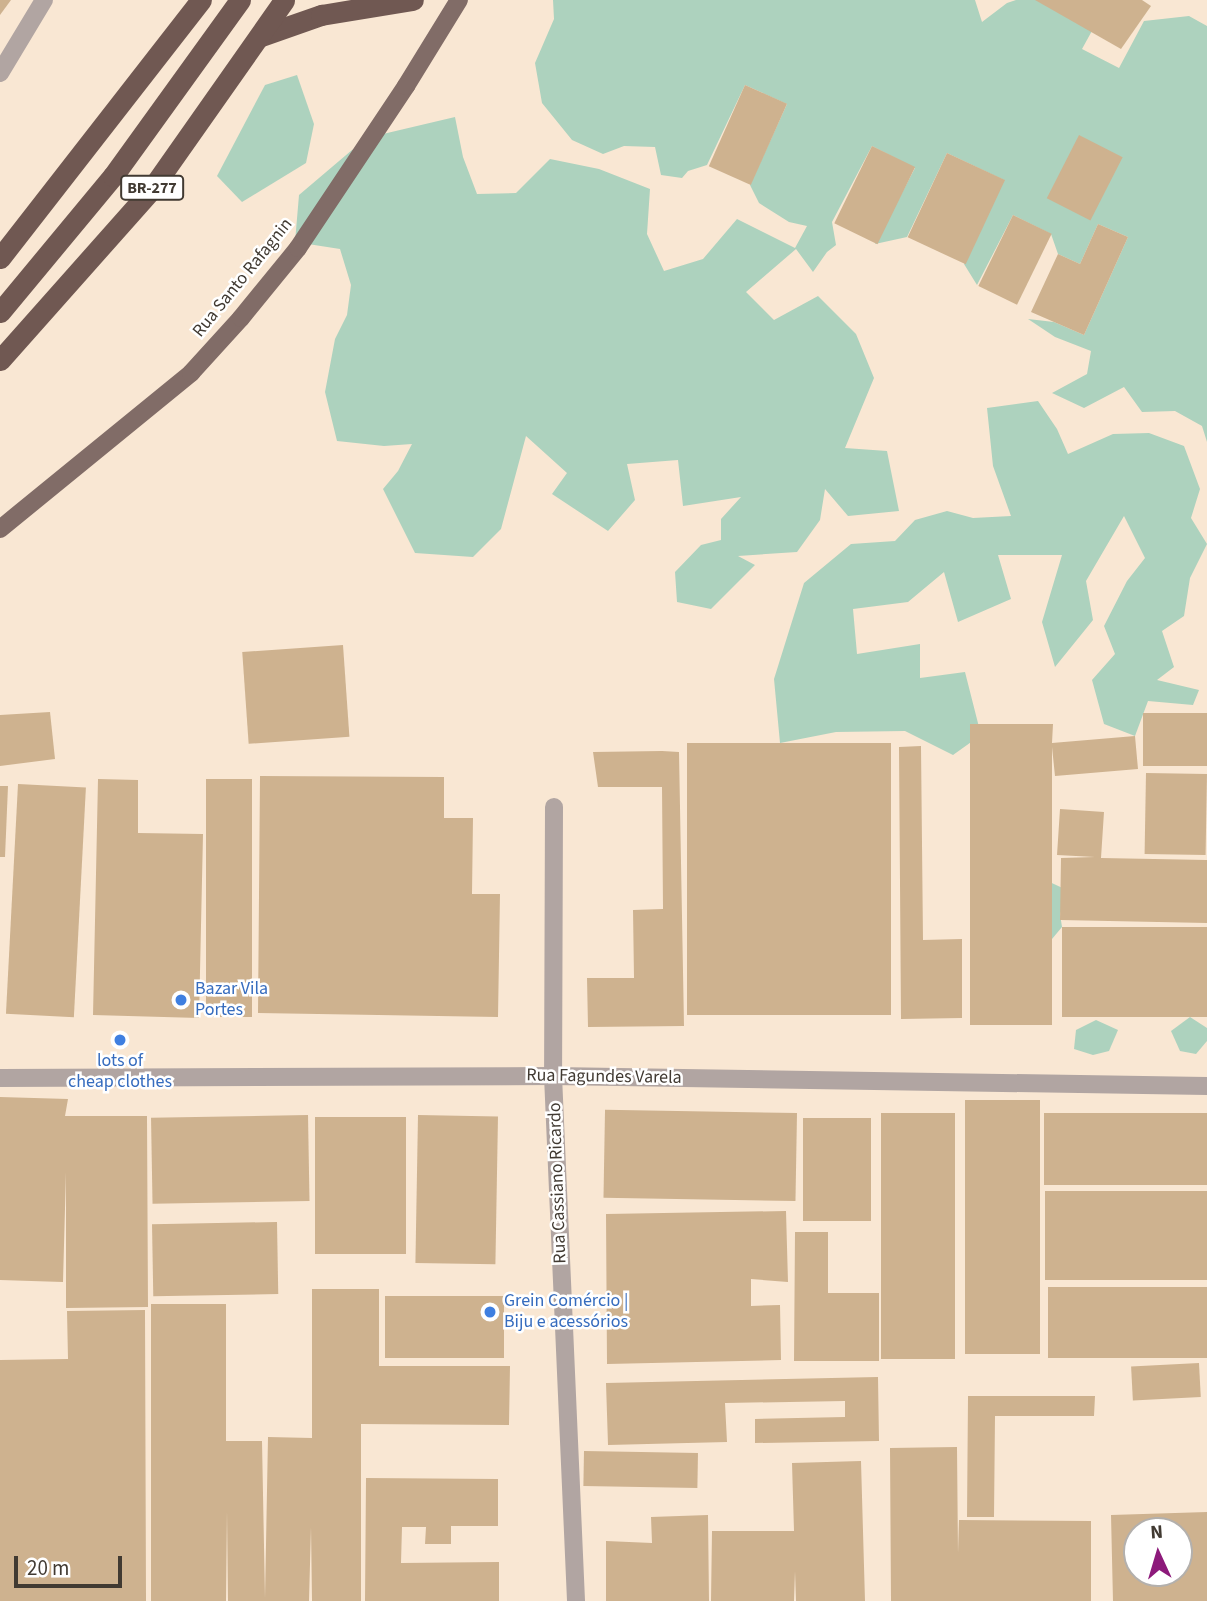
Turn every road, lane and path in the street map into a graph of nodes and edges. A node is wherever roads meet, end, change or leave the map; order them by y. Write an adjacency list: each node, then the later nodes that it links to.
1 (44, 0): 8 (street)
2 (201, 0): 9 (highway)
3 (240, 0): 10 (highway, BR-277)
4 (285, 0): 7 (highway, BR-277)
5 (413, 0): 7 (highway)
6 (459, 0): 12 (main road, Rua Santo Rafagnin)
7 (261, 36): 11 (highway, BR-277)
8 (0, 73)
9 (0, 258)
10 (0, 312)
11 (0, 360)
12 (0, 529)
13 (554, 807): 14 (street, Rua Cassiano Ricardo)
14 (553, 1076): 15 (street, Rua Fagundes Varela); 16 (street, Rua Fagundes Varela); 17 (street, Rua Cassiano Ricardo)
15 (0, 1078)
16 (1207, 1086)
17 (576, 1601)

